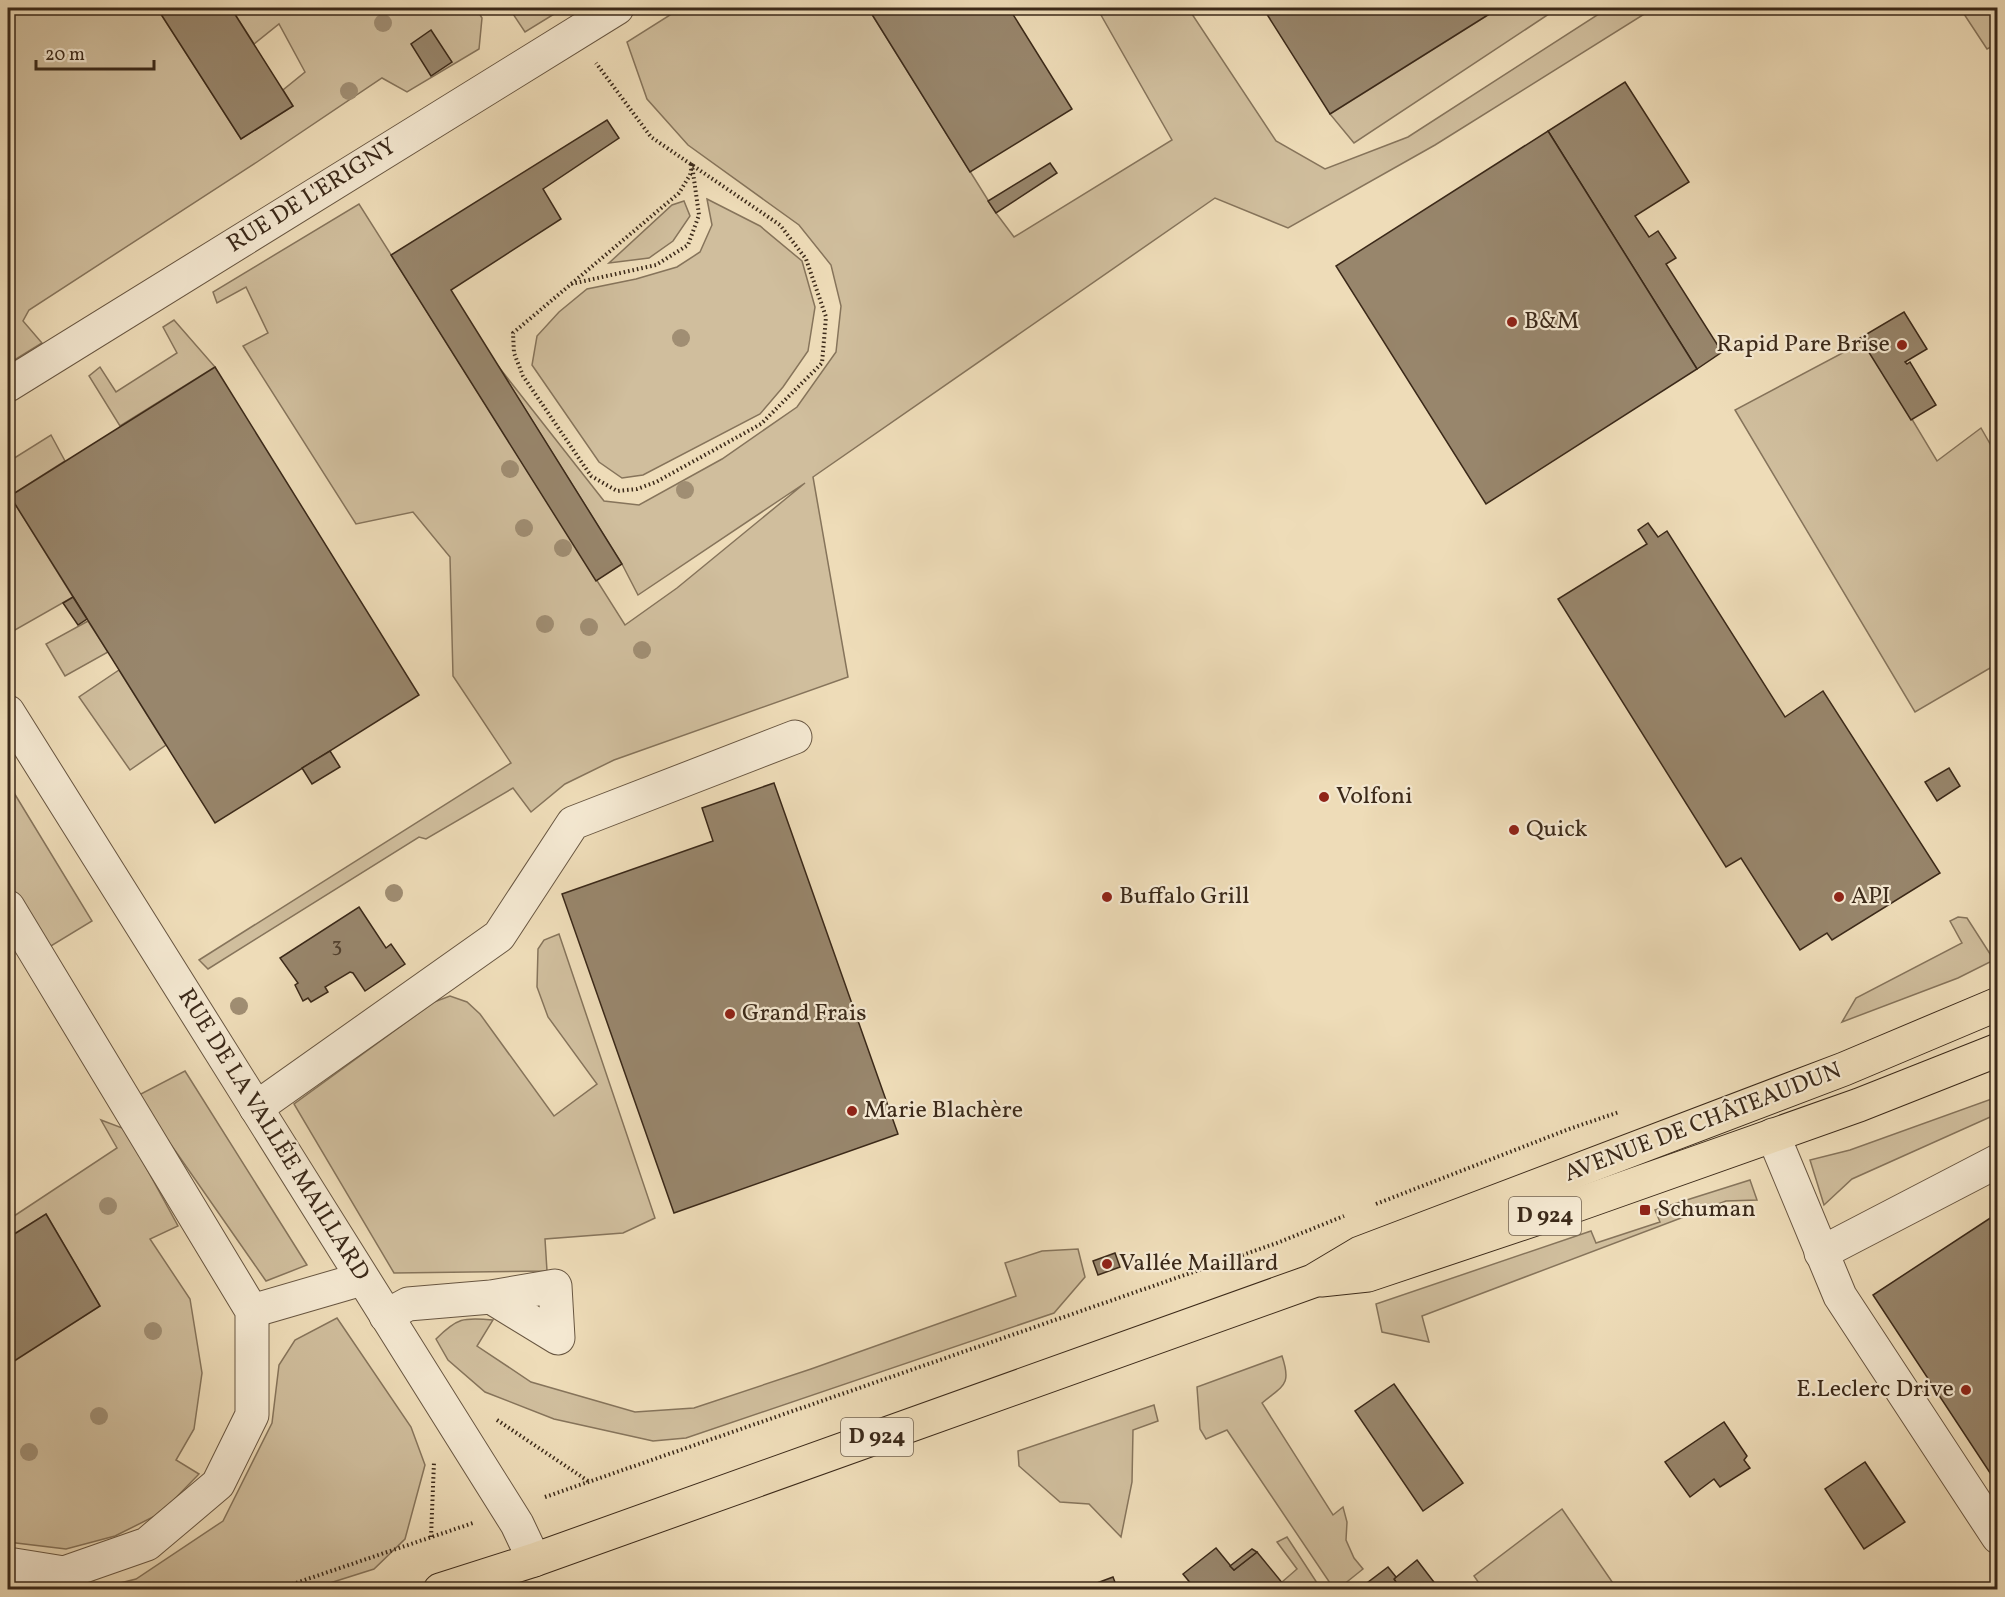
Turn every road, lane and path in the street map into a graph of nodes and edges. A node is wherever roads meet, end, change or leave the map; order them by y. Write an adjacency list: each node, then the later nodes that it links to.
1 (617, 8): 2 (street, RUE DE L'ERIGNY)
2 (574, 34): 3 (path); 5 (street, RUE DE L'ERIGNY)
3 (692, 165): 4 (path); 4 (path); 4 (path)
4 (571, 284)
5 (8, 386)
6 (9, 720): 11 (street, RUE DE LA VALLÉE MAILLARD)
7 (795, 737): 11 (street)
8 (8, 908): 21 (street)
9 (1998, 1004): 19 (main road, AVENUE DE CHÂTEAUDUN / D 924)
10 (1998, 1050): 13 (main road, AVENUE DE CHÂTEAUDUN / D 924)
11 (256, 1108): 18 (street, RUE DE LA VALLÉE MAILLARD)
12 (1623, 1110): 15 (path)
13 (1773, 1135): 17 (street); 19 (main road, AVENUE DE CHÂTEAUDUN / D 924)
14 (1998, 1161): 17 (street)
15 (1372, 1205)
16 (1351, 1214): 23 (path)
17 (1821, 1253): 25 (street)
18 (363, 1279): 21 (street); 22 (street, RUE DE LA VALLÉE MAILLARD)
19 (1313, 1281): 26 (main road, D 924)
20 (491, 1297): 22 (street)
21 (252, 1311): 27 (street)
22 (386, 1316): 26 (street, RUE DE LA VALLÉE MAILLARD)
23 (492, 1416)
24 (432, 1455): 28 (path)
25 (1998, 1537)
26 (534, 1560): 29 (main road, D 924)
27 (8, 1564)
28 (274, 1590)
29 (440, 1590)

